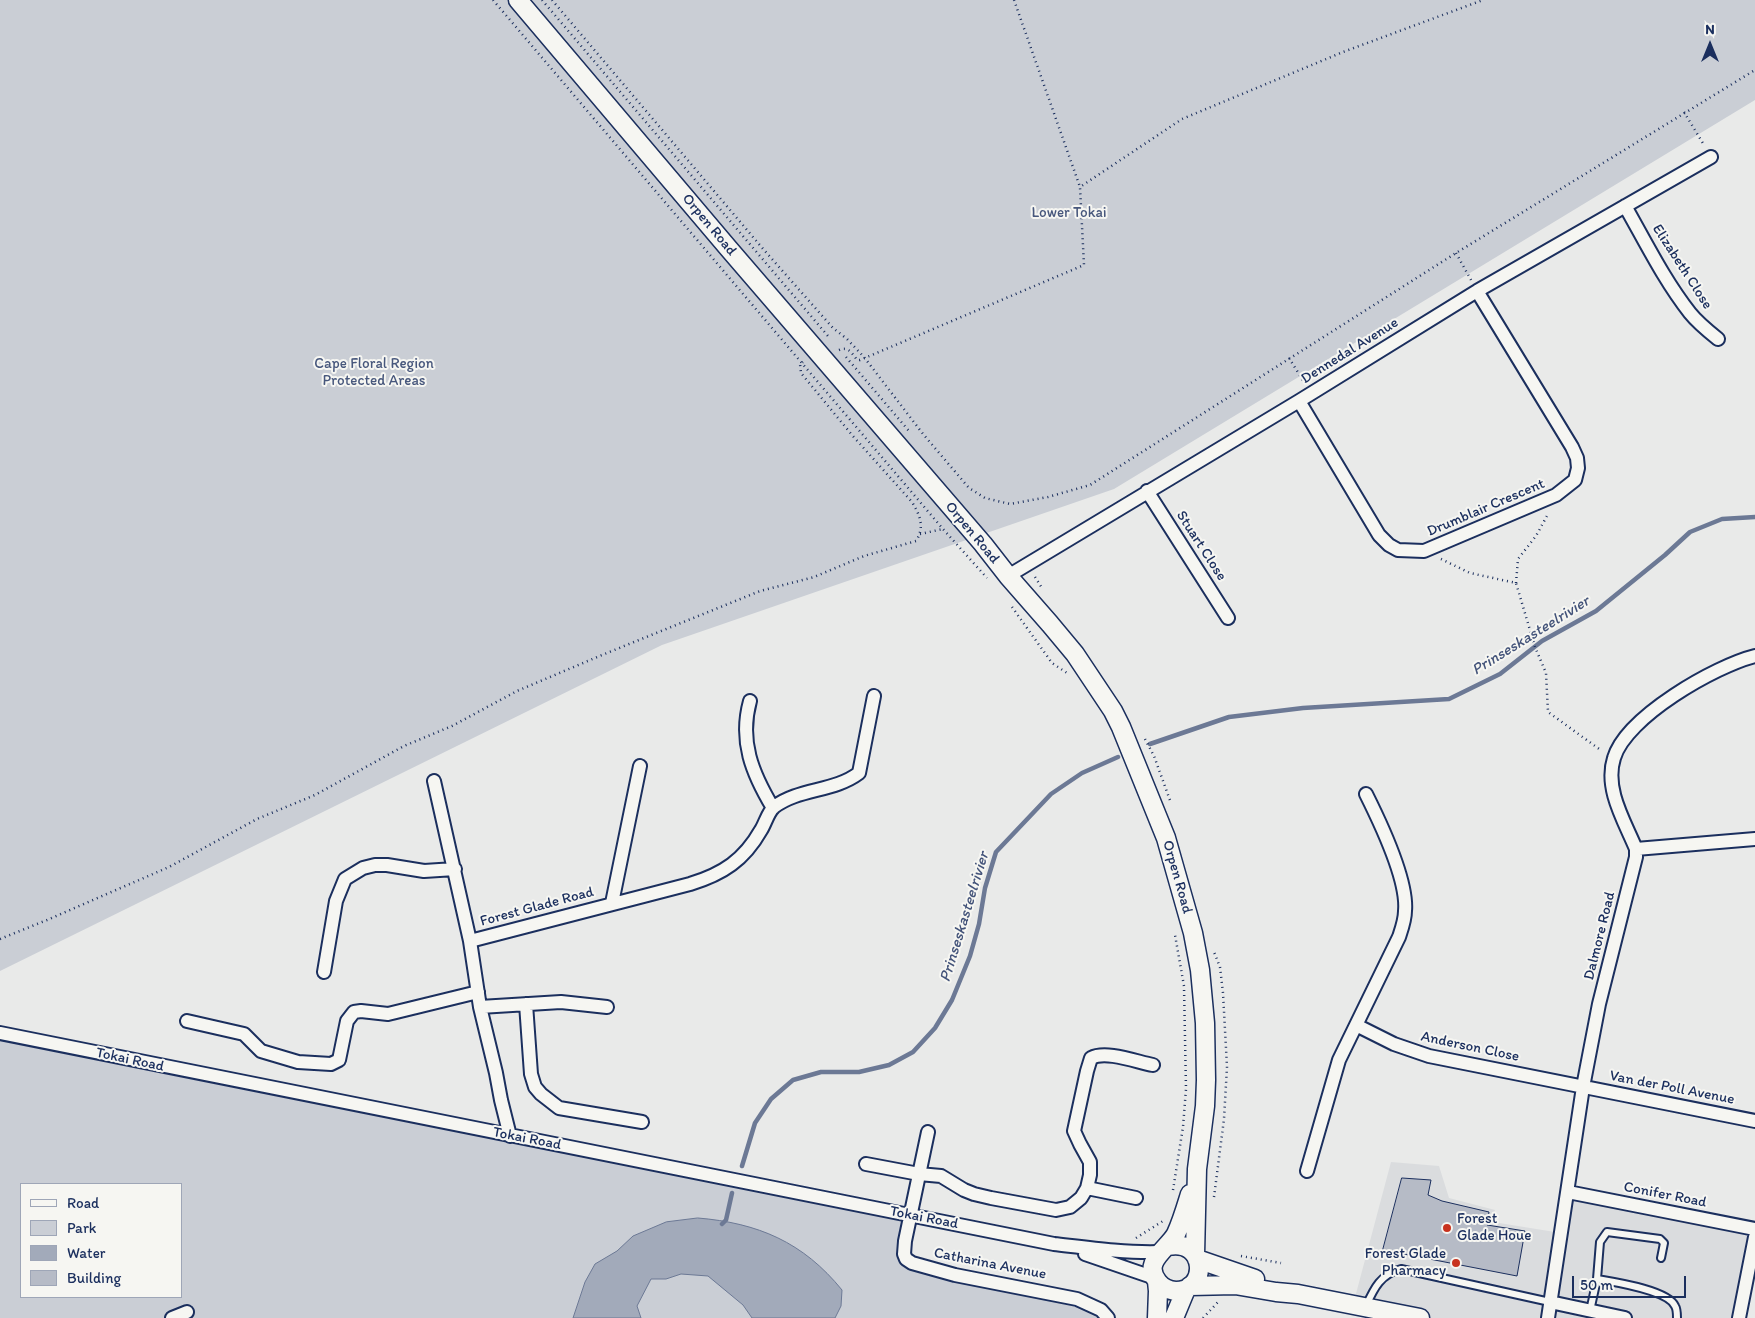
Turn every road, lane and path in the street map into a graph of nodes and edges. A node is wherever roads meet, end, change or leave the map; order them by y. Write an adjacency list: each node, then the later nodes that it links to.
1 (493, 0): 20 (path)
2 (518, 0): 29 (main road, Orpen Road)
3 (542, 0): 14 (path)
4 (552, 0): 18 (path)
5 (1014, 0): 10 (path)
6 (1482, 0): 10 (path)
7 (1755, 70): 8 (path)
8 (1684, 112): 9 (path); 12 (path)
9 (1711, 157): 11 (street, Dennedal Avenue)
10 (1080, 187): 18 (path)
11 (1625, 206): 13 (street, Dennedal Avenue); 15 (street, Elizabeth Close)
12 (1456, 253): 13 (path); 19 (path)
13 (1478, 292): 21 (street, Dennedal Avenue); 28 (street, Drumblair Crescent)
14 (828, 337)
15 (1718, 339)
16 (834, 344): 17 (path)
17 (839, 350): 18 (path); 23 (path)
18 (864, 357): 19 (path)
19 (1289, 358): 21 (path)
20 (803, 361): 26 (path); 27 (path)
21 (1312, 393): 22 (street, Dennedal Avenue)
22 (1298, 401): 24 (street, Dennedal Avenue); 28 (street, Drumblair Crescent)
23 (912, 435)
24 (1147, 491): 29 (street, Dennedal Avenue); 33 (street, Stuart Close)
25 (1553, 509): 31 (path)
26 (943, 529): 27 (path); 30 (path)
27 (920, 534): 48 (path)
28 (1424, 551): 31 (path)
29 (1008, 576): 65 (main road, Orpen Road)
30 (987, 578)
31 (1516, 583): 38 (path)
32 (1011, 607): 35 (path)
33 (1228, 618)
34 (1755, 656): 38 (street)
35 (1074, 678)
36 (874, 696): 42 (street)
37 (750, 701): 42 (street)
38 (1613, 760): 44 (street)
39 (640, 766): 46 (street, Forest Glade Road)
40 (434, 781): 45 (street, Forest Glade Road)
41 (1366, 794): 56 (street)
42 (773, 808): 46 (street, Forest Glade Road)
43 (1755, 839): 44 (street)
44 (1636, 849): 59 (street, Dalmore Road)
45 (455, 869): 49 (street, Forest Glade Road); 50 (street)
46 (612, 903): 49 (street, Forest Glade Road)
47 (1174, 928): 70 (path)
48 (0, 939)
49 (470, 941): 51 (street, Forest Glade Road)
50 (324, 972)
51 (478, 992): 53 (street, Forest Glade Road); 55 (street)
52 (526, 1004): 53 (street); 54 (street); 61 (street)
53 (480, 1006): 63 (street, Forest Glade Road)
54 (607, 1007)
55 (186, 1021)
56 (1356, 1025): 59 (street, Anderson Close); 66 (street)
57 (0, 1033): 63 (street, Tokai Road)
58 (1153, 1065): 68 (street)
59 (1583, 1087): 60 (street, Van der Poll Avenue); 69 (street, Dalmore Road)
60 (1755, 1121)
61 (642, 1122)
62 (928, 1132): 67 (street)
63 (510, 1136): 72 (street, Tokai Road)
64 (866, 1164): 67 (street)
65 (1197, 1169): 78 (main road, Orpen Road); 80 (main road, Orpen Road)
66 (1307, 1171)
67 (919, 1174): 68 (street); 72 (street)
68 (1087, 1188): 71 (street)
69 (1568, 1192): 74 (street, Conifer Road); 88 (street, Dalmore Road)
70 (1172, 1193)
71 (1136, 1198)
72 (910, 1215): 77 (street, Tokai Road); 93 (street, Catharina Avenue)
73 (1165, 1218): 76 (path)
74 (1755, 1229)
75 (1755, 1237): 101 (street)
76 (1129, 1243)
77 (1054, 1244): 78 (street, Tokai Road); 84 (street, Tokai Road)
78 (1164, 1249): 80 (main road); 84 (main road)
79 (1235, 1255): 82 (path)
80 (1196, 1257): 85 (main road); 86 (main road)
81 (1662, 1258): 83 (lane)
82 (1281, 1263)
83 (1597, 1278): 90 (lane); 100 (lane)
84 (1156, 1280): 85 (main road); 94 (main road)
85 (1188, 1288): 86 (main road); 95 (main road)
86 (1298, 1294): 89 (main road)
87 (1220, 1301): 96 (path)
88 (1550, 1302): 89 (lane); 90 (street); 98 (street, Dalmore Road)
89 (1366, 1307): 97 (main road)
90 (1590, 1311): 99 (street)
91 (186, 1312): 92 (street)
92 (172, 1318)
93 (1108, 1318)
94 (1157, 1318)
95 (1174, 1318)
96 (1203, 1318)
97 (1420, 1318)
98 (1548, 1318)
99 (1625, 1318)
100 (1677, 1318)
101 (1739, 1318)

